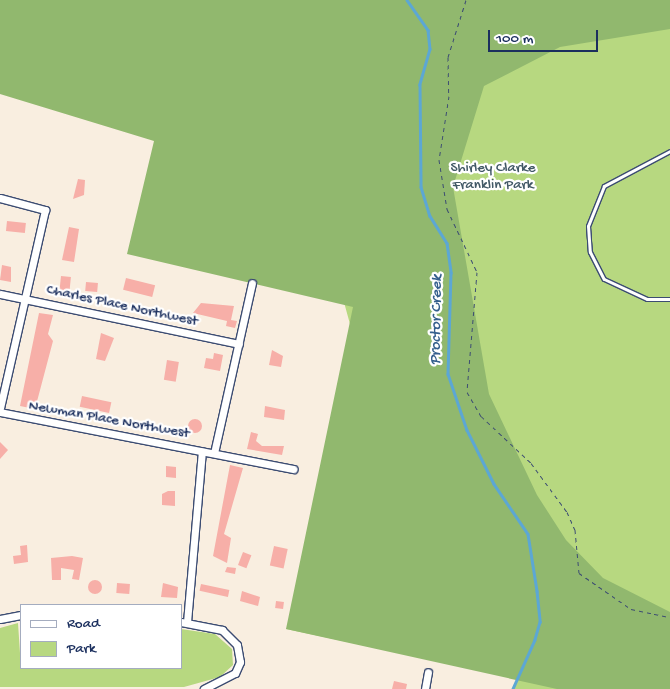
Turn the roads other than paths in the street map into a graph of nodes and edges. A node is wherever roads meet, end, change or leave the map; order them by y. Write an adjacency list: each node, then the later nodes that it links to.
1 (670, 151): 5 (lane)
2 (0, 198): 6 (street)
3 (252, 283): 7 (street)
4 (0, 294): 6 (street, Charles Place Northwest)
5 (670, 299)
6 (26, 300): 7 (street, Charles Place Northwest); 8 (street)
7 (239, 344): 10 (street)
8 (0, 410): 9 (street, Newman Place Northwest)
9 (202, 452): 10 (street, Newman Place Northwest); 14 (street)
10 (214, 453): 11 (street, Newman Place Northwest)
11 (294, 469)
12 (20, 615): 13 (street)
13 (0, 620)
14 (184, 622): 16 (street)
15 (428, 672): 17 (street)
16 (204, 689)
17 (425, 689)

